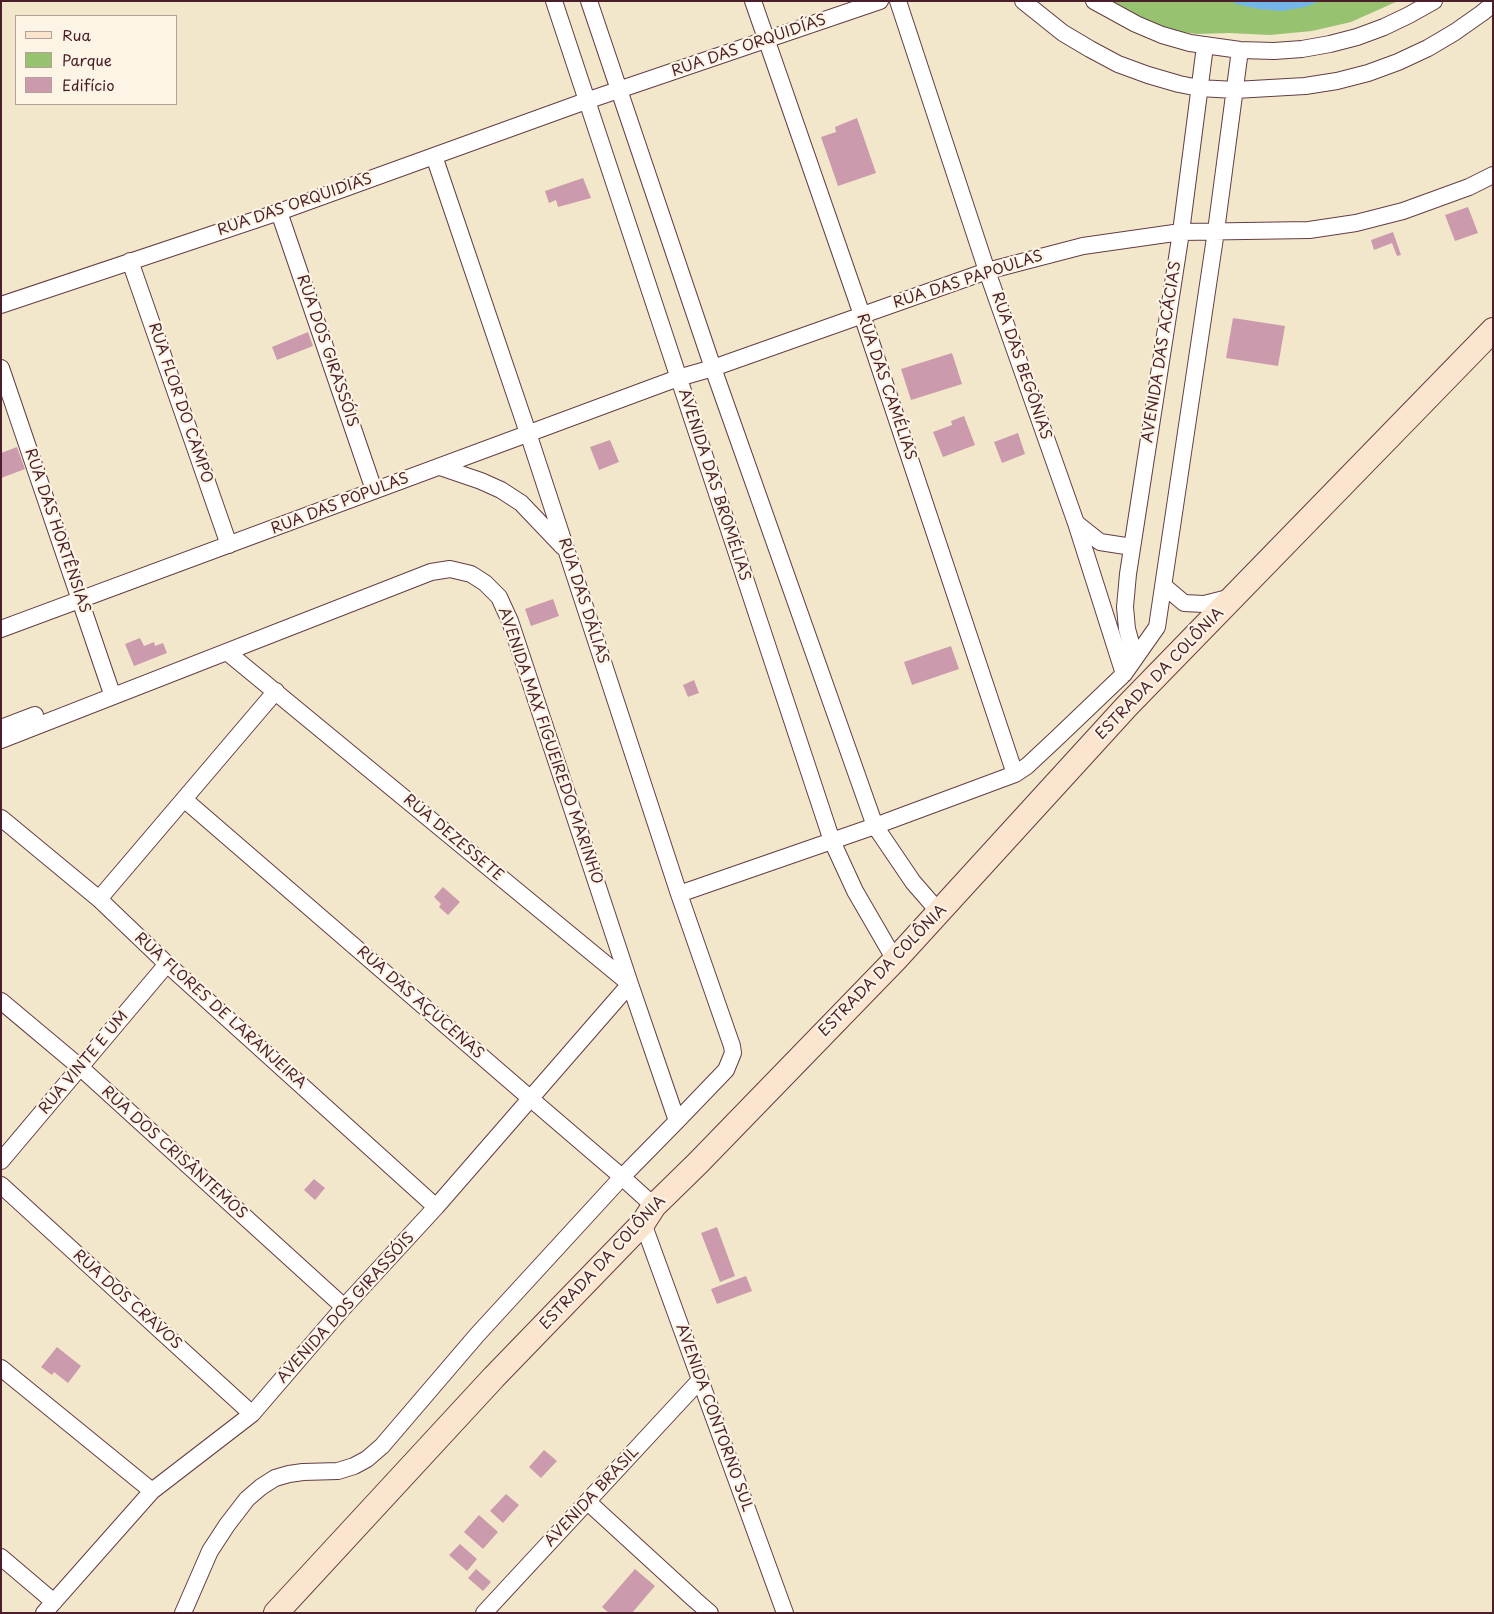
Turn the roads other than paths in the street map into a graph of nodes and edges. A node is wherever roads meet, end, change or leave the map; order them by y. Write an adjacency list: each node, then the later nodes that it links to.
1 (554, 1): 16 (street, AVENIDA DAS BROMÉLIAS)
2 (589, 1): 14 (street)
3 (753, 1): 10 (street, RUA DAS CAMÉLIAS)
4 (880, 1): 10 (street, RUA DAS ORQUIDÍAS)
5 (898, 1): 23 (street, RUA DAS BEGÔNIAS)
6 (1023, 1): 13 (street)
7 (1094, 1): 11 (street)
8 (1434, 1): 12 (street)
9 (1493, 4): 15 (street)
10 (766, 40): 14 (street, RUA DAS ORQUIDÍAS); 25 (street, RUA DAS CAMÉLIAS)
11 (1205, 46): 12 (street); 13 (street, AVENIDA DAS ACÁCIAS)
12 (1240, 50): 15 (street)
13 (1198, 88): 15 (street); 21 (street, AVENIDA DAS ACÁCIAS)
14 (619, 90): 16 (street, RUA DAS ORQUIDÍAS); 28 (street)
15 (1235, 90): 20 (street)
16 (586, 101): 17 (street, RUA DAS ORQUIDIAS); 29 (street, AVENIDA DAS BROMÉLIAS)
17 (434, 156): 19 (street, RUA DAS ORQUIDIAS); 30 (street, RUA DAS DÁLIAS)
18 (1493, 175): 20 (street, RUA DAS PAPOULAS)
19 (279, 212): 22 (street, RUA DAS ORQUIDIAS); 32 (street, RUA DOS GIRASSÓIS)
20 (1216, 231): 21 (street, RUA DAS PAPOULAS); 37 (street)
21 (1181, 232): 23 (street, RUA DAS PAPOULAS); 35 (street, AVENIDA DAS ACÁCIAS)
22 (130, 261): 24 (street, RUA DAS ORQUIDIAS); 34 (street, RUA FLOR DO CAMPO)
23 (987, 271): 25 (street, RUA DAS PAPOULAS); 33 (street, RUA DAS BEGÔNIAS)
24 (1, 305)
25 (862, 315): 28 (street, RUA DAS PAPOULAS); 48 (street, RUA DAS CAMÉLIAS)
26 (1493, 330): 38 (main road, ESTRADA DA COLÔNIA)
27 (1, 368): 39 (street, RUA DAS HORTÊNSIAS)
28 (712, 368): 29 (street, RUA DAS PAPOULAS); 51 (street)
29 (678, 378): 30 (street, RUA DAS POPULAS); 52 (street, AVENIDA DAS BROMÉLIAS)
30 (528, 433): 31 (street, RUA DAS POPULAS); 36 (street, RUA DAS DÁLIAS)
31 (440, 467): 32 (street, RUA DAS POPULAS); 36 (street)
32 (374, 490): 34 (street, RUA DAS POPULAS)
33 (1076, 523): 35 (street); 43 (street, RUA DAS BEGÔNIAS)
34 (229, 546): 39 (street, RUA DAS POPULAS)
35 (1132, 547): 42 (street, AVENIDA DAS ACÁCIAS)
36 (568, 553): 53 (street, RUA DAS DÁLIAS)
37 (1164, 586): 38 (street); 42 (street)
38 (1235, 596): 55 (main road, ESTRADA DA COLÔNIA)
39 (81, 600): 40 (street, RUA DAS POPULAS); 44 (street, RUA DAS HORTÊNSIAS)
40 (1, 629)
41 (227, 652): 44 (street, AVENIDA MAX FIGUEIREDO MARINHO); 45 (street, RUA DEZESSETE); 58 (street, AVENIDA MAX FIGUEIREDO MARINHO)
42 (1135, 658): 43 (street)
43 (1124, 674): 48 (street)
44 (112, 691): 46 (street); 47 (street, AVENIDA MAX FIGUEIREDO MARINHO)
45 (276, 691): 49 (street); 58 (street, RUA DEZESSETE)
46 (1, 728)
47 (1, 740)
48 (1015, 774): 51 (street)
49 (185, 800): 54 (street); 61 (street, RUA DAS AÇUCENAS)
50 (1, 818): 54 (street, RUA FLORES DE LARANJEIRA)
51 (875, 826): 52 (street); 55 (street)
52 (832, 841): 53 (street); 56 (street, AVENIDA DAS BROMÉLIAS)
53 (679, 894): 62 (street, RUA DAS DÁLIAS)
54 (99, 899): 57 (street, RUA FLORES DE LARANJEIRA)
55 (939, 912): 56 (main road, ESTRADA DA COLÔNIA)
56 (895, 960): 67 (main road, ESTRADA DA COLÔNIA)
57 (167, 964): 60 (street, RUA VINTE E UM); 66 (street, RUA FLORES DE LARANJEIRA)
58 (630, 984): 61 (street, AVENIDA DOS GIRASSÓIS); 62 (street, AVENIDA MAX FIGUEIREDO MARINHO)
59 (1, 1002): 60 (street, RUA DOS CRISÂNTEMOS)
60 (81, 1068): 63 (street, RUA VINTE E UM); 68 (street, RUA DOS CRISÂNTEMOS)
61 (531, 1099): 64 (street, RUA DAS AÇUCENAS); 66 (street, AVENIDA DOS GIRASSÓIS)
62 (677, 1122): 64 (street)
63 (1, 1161)
64 (622, 1177): 67 (street, RUA DAS AÇUCENAS); 77 (street)
65 (1, 1185): 71 (street, RUA DOS CRAVOS)
66 (436, 1206): 68 (street, AVENIDA DOS GIRASSÓIS)
67 (649, 1215): 70 (street, AVENIDA CONTORNO SUL); 78 (main road, ESTRADA DA COLÔNIA)
68 (344, 1307): 71 (street, AVENIDA DOS GIRASSÓIS)
69 (1, 1368): 72 (street)
70 (700, 1380): 73 (street, AVENIDA BRASIL); 80 (street, AVENIDA CONTORNO SUL)
71 (252, 1414): 72 (street, AVENIDA DOS GIRASSÓIS)
72 (152, 1491): 75 (street, AVENIDA DOS GIRASSÓIS)
73 (588, 1502): 76 (street, AVENIDA BRASIL); 79 (street)
74 (1, 1556): 75 (street)
75 (49, 1607)
76 (491, 1610)
77 (183, 1613)
78 (276, 1613)
79 (710, 1613)
80 (785, 1613)

